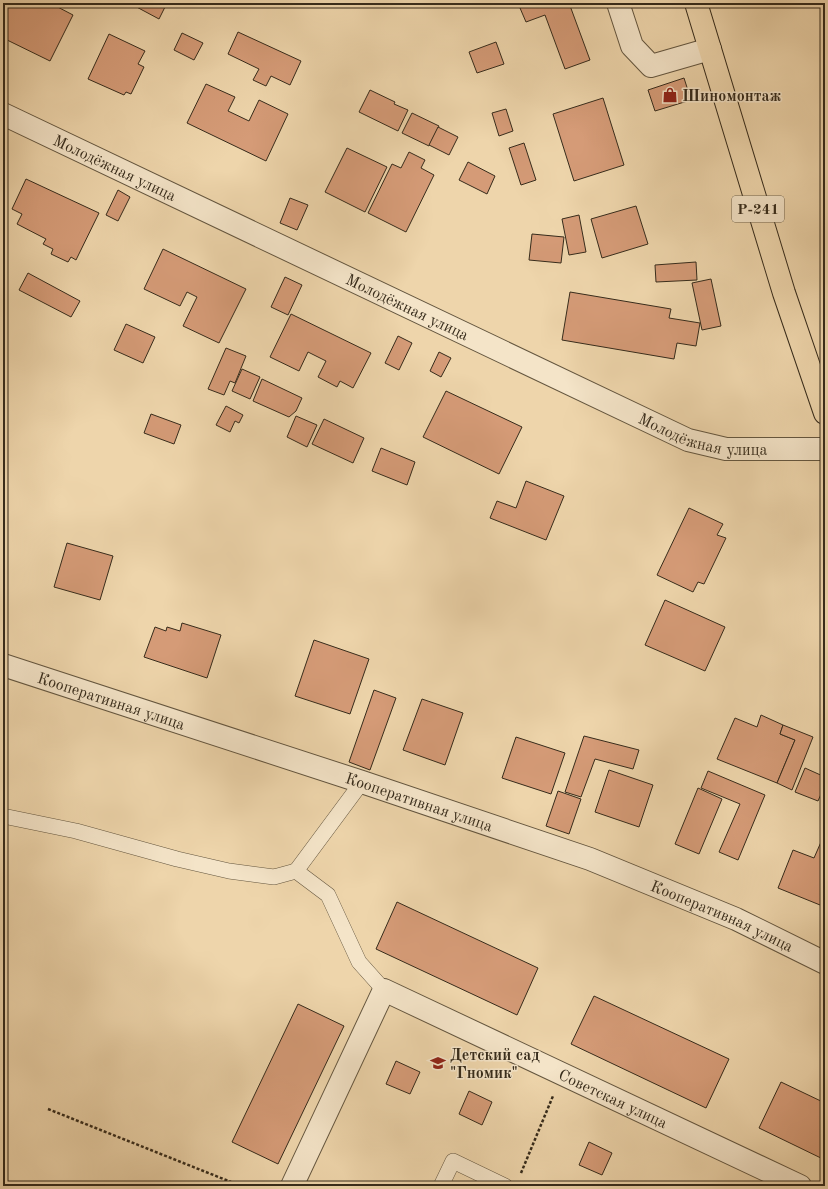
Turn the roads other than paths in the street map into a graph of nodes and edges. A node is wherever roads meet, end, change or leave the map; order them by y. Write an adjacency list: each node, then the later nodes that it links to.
1 (618, 3): 3 (street)
2 (696, 3): 3 (highway, Р-241)
3 (710, 49): 5 (highway, Р-241)
4 (3, 114): 6 (street, Молодёжная улица)
5 (825, 413)
6 (825, 449)
7 (3, 665): 8 (street, Кооперативная улица)
8 (362, 782): 10 (lane); 11 (street, Кооперативная улица)
9 (3, 816): 10 (lane)
10 (296, 871): 12 (lane)
11 (825, 963)
12 (384, 990): 13 (street); 16 (street, Советская улица)
13 (292, 1186)
14 (441, 1186): 15 (lane)
15 (505, 1186)
16 (800, 1186)

